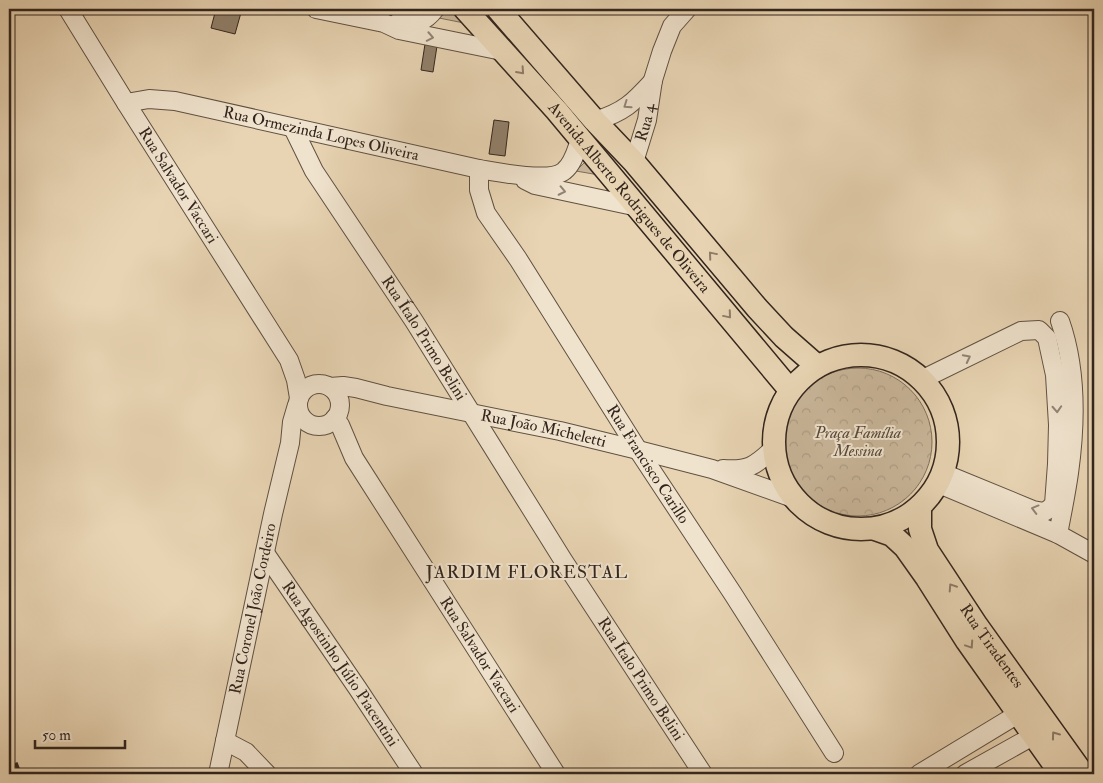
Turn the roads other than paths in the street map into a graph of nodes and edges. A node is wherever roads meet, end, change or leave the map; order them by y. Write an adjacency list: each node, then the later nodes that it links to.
1 (68, 9): 10 (street, Rua Salvador Vaccari)
2 (316, 9): 7 (street)
3 (435, 9): 7 (street)
4 (465, 9): 8 (main road, Avenida Alberto Rodrigues de Oliveira)
5 (498, 9): 11 (main road, Avenida Alberto Rodrigues de Oliveira)
6 (688, 9): 9 (street, Rua 4)
7 (384, 23): 8 (street, one-way to 8)
8 (502, 51): 13 (main road, Avenida Alberto Rodrigues de Oliveira, one-way to 13)
9 (653, 80): 11 (street, Rua 4, one-way to 11); 14 (street, Rua 4)
10 (126, 103): 12 (street, Rua Ormezinda Lopes Oliveira); 19 (street, Rua Salvador Vaccari)
11 (595, 121): 14 (main road, Avenida Alberto Rodrigues de Oliveira)
12 (293, 128): 15 (street, Rua Ormezinda Lopes Oliveira); 26 (street, Rua Ítalo Primo Belini)
13 (580, 140): 16 (street, Rua Ormezinda Lopes Oliveira); 17 (main road, Avenida Alberto Rodrigues de Oliveira)
14 (634, 162): 20 (main road, Avenida Alberto Rodrigues de Oliveira, one-way to 14)
15 (479, 169): 16 (street, Rua Ormezinda Lopes Oliveira); 30 (street, Rua Francisco Carillo)
16 (516, 176): 17 (street, Rua Ormezinda Lopes Oliveira, one-way to 17)
17 (638, 207): 23 (main road, Avenida Alberto Rodrigues de Oliveira, one-way to 23)
18 (1060, 321): 29 (street)
19 (289, 360): 22 (street, Rua Salvador Vaccari); 25 (street, Rua Salvador Vaccari)
20 (817, 366): 21 (main road); 23 (main road)
21 (923, 379): 29 (street, one-way to 29); 33 (main road)
22 (324, 385): 24 (street, Rua João Micheletti); 25 (street); 27 (street)
23 (790, 390): 31 (main road)
24 (373, 393): 26 (street, Rua João Micheletti); 27 (street)
25 (298, 401): 27 (street); 28 (street, Rua Coronel João Cordeiro)
26 (472, 414): 30 (street, Rua João Micheletti); 48 (street, Rua Ítalo Primo Belini)
27 (327, 420): 28 (street); 47 (street, Rua Salvador Vaccari)
28 (290, 443): 38 (street, Rua Coronel João Cordeiro)
29 (1064, 445): 33 (street, one-way to 33); 37 (street)
30 (638, 450): 32 (street, Rua João Micheletti); 43 (street, Rua Francisco Carillo)
31 (773, 450): 32 (street, Rua João Micheletti); 34 (main road)
32 (712, 469): 34 (street, Rua João Micheletti)
33 (941, 478): 35 (main road); 37 (street)
34 (794, 498): 36 (main road)
35 (920, 508): 36 (main road); 52 (main road, Rua Tiradentes, one-way to 35)
36 (875, 529): 40 (main road, Rua Tiradentes, one-way to 40)
37 (1058, 534): 39 (street)
38 (265, 553): 42 (street, Rua Coronel João Cordeiro); 46 (street, Rua Agostinho Júlio Piacentini)
39 (1094, 554)
40 (1018, 714): 41 (main road, Rua Tiradentes); 49 (street)
41 (1033, 736): 50 (street); 51 (main road, Rua Tiradentes)
42 (225, 741): 44 (street, Rua Coronel João Cordeiro); 45 (street)
43 (834, 753)
44 (218, 774)
45 (267, 774)
46 (414, 774)
47 (556, 774)
48 (703, 774)
49 (919, 774)
50 (965, 774)
51 (1061, 774)
52 (1083, 774)

